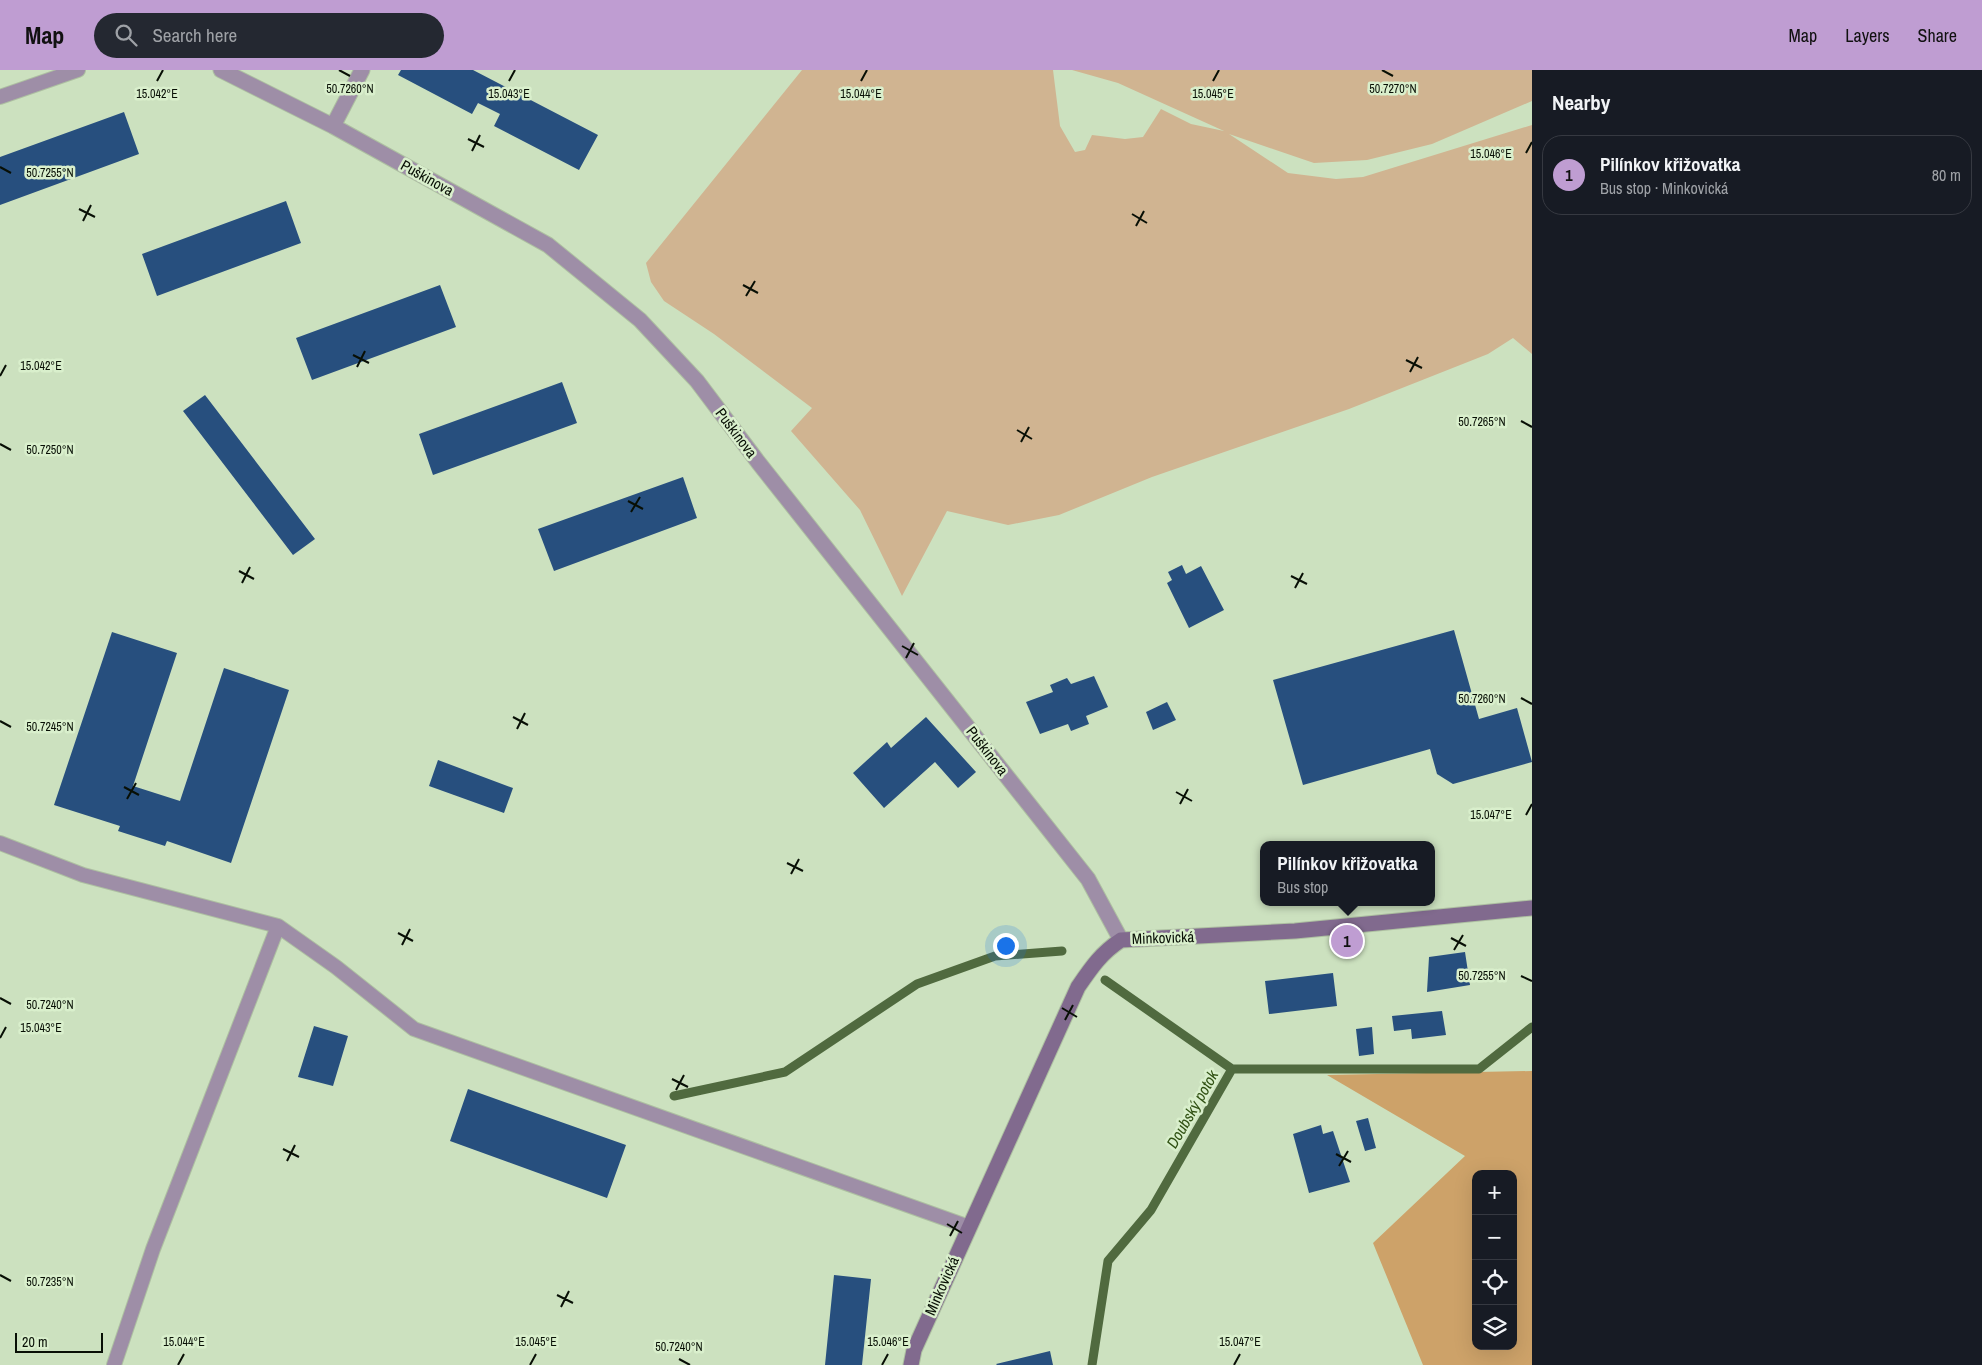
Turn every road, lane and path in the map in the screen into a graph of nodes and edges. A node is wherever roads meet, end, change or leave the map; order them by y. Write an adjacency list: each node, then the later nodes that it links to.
1 (78, 70): 4 (lane)
2 (222, 70): 5 (street, Puškinova)
3 (362, 70): 5 (street)
4 (0, 97)
5 (333, 126): 9 (street, Puškinova)
6 (0, 843): 8 (lane)
7 (1532, 908): 9 (street, Minkovická)
8 (278, 926): 10 (lane); 11 (lane)
9 (1121, 940): 10 (street, Minkovická)
10 (969, 1226): 12 (street, Minkovická)
11 (114, 1365)
12 (911, 1365)

